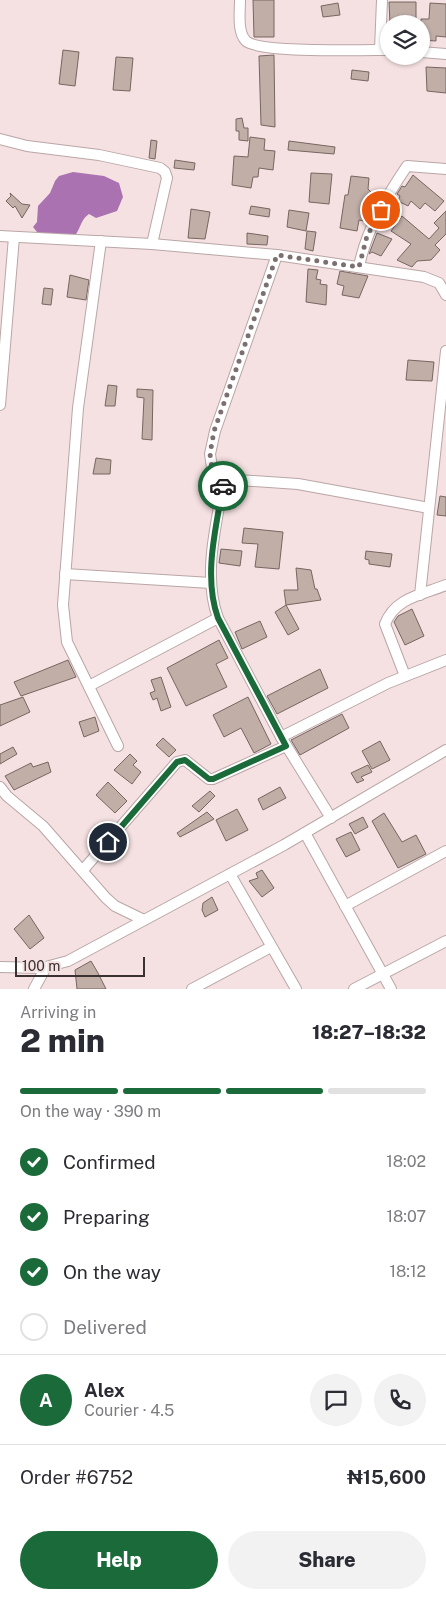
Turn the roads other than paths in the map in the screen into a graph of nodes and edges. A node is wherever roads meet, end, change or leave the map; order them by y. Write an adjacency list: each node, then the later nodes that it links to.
1 (240, 0): 4 (street)
2 (382, 0): 3 (street)
3 (383, 15)
4 (380, 50)
5 (430, 53): 6 (street)
6 (446, 54)
7 (0, 139): 12 (street)
8 (446, 169): 14 (street)
9 (0, 236): 10 (street)
10 (14, 237): 11 (street); 18 (street)
11 (101, 242): 12 (street); 21 (street)
12 (152, 244): 13 (street)
13 (277, 255): 14 (street); 19 (street)
14 (359, 267): 15 (street)
15 (442, 282): 16 (street)
16 (446, 295)
17 (446, 351): 20 (street)
18 (0, 405)
19 (224, 479): 20 (street); 22 (street)
20 (429, 508): 24 (street)
21 (65, 574): 22 (street); 28 (street)
22 (211, 583): 25 (street)
23 (446, 585): 24 (street)
24 (420, 595): 27 (street)
25 (218, 618): 28 (street); 29 (street)
26 (446, 660): 27 (street)
27 (405, 676): 29 (street)
28 (89, 686): 30 (street)
29 (283, 742): 33 (street); 36 (street)
30 (118, 746)
31 (446, 750): 33 (street)
32 (0, 787): 36 (street)
33 (331, 818): 34 (street)
34 (305, 833): 37 (street); 38 (street)
35 (446, 851): 38 (street)
36 (83, 870): 39 (street)
37 (230, 874): 39 (street); 41 (street)
38 (345, 906): 44 (street)
39 (144, 920): 43 (street)
40 (446, 940): 44 (street)
41 (271, 947): 46 (street); 47 (street)
42 (0, 967): 43 (street)
43 (46, 967): 45 (street)
44 (382, 974): 48 (street); 49 (street)
45 (34, 989)
46 (192, 989)
47 (296, 989)
48 (354, 989)
49 (391, 989)

